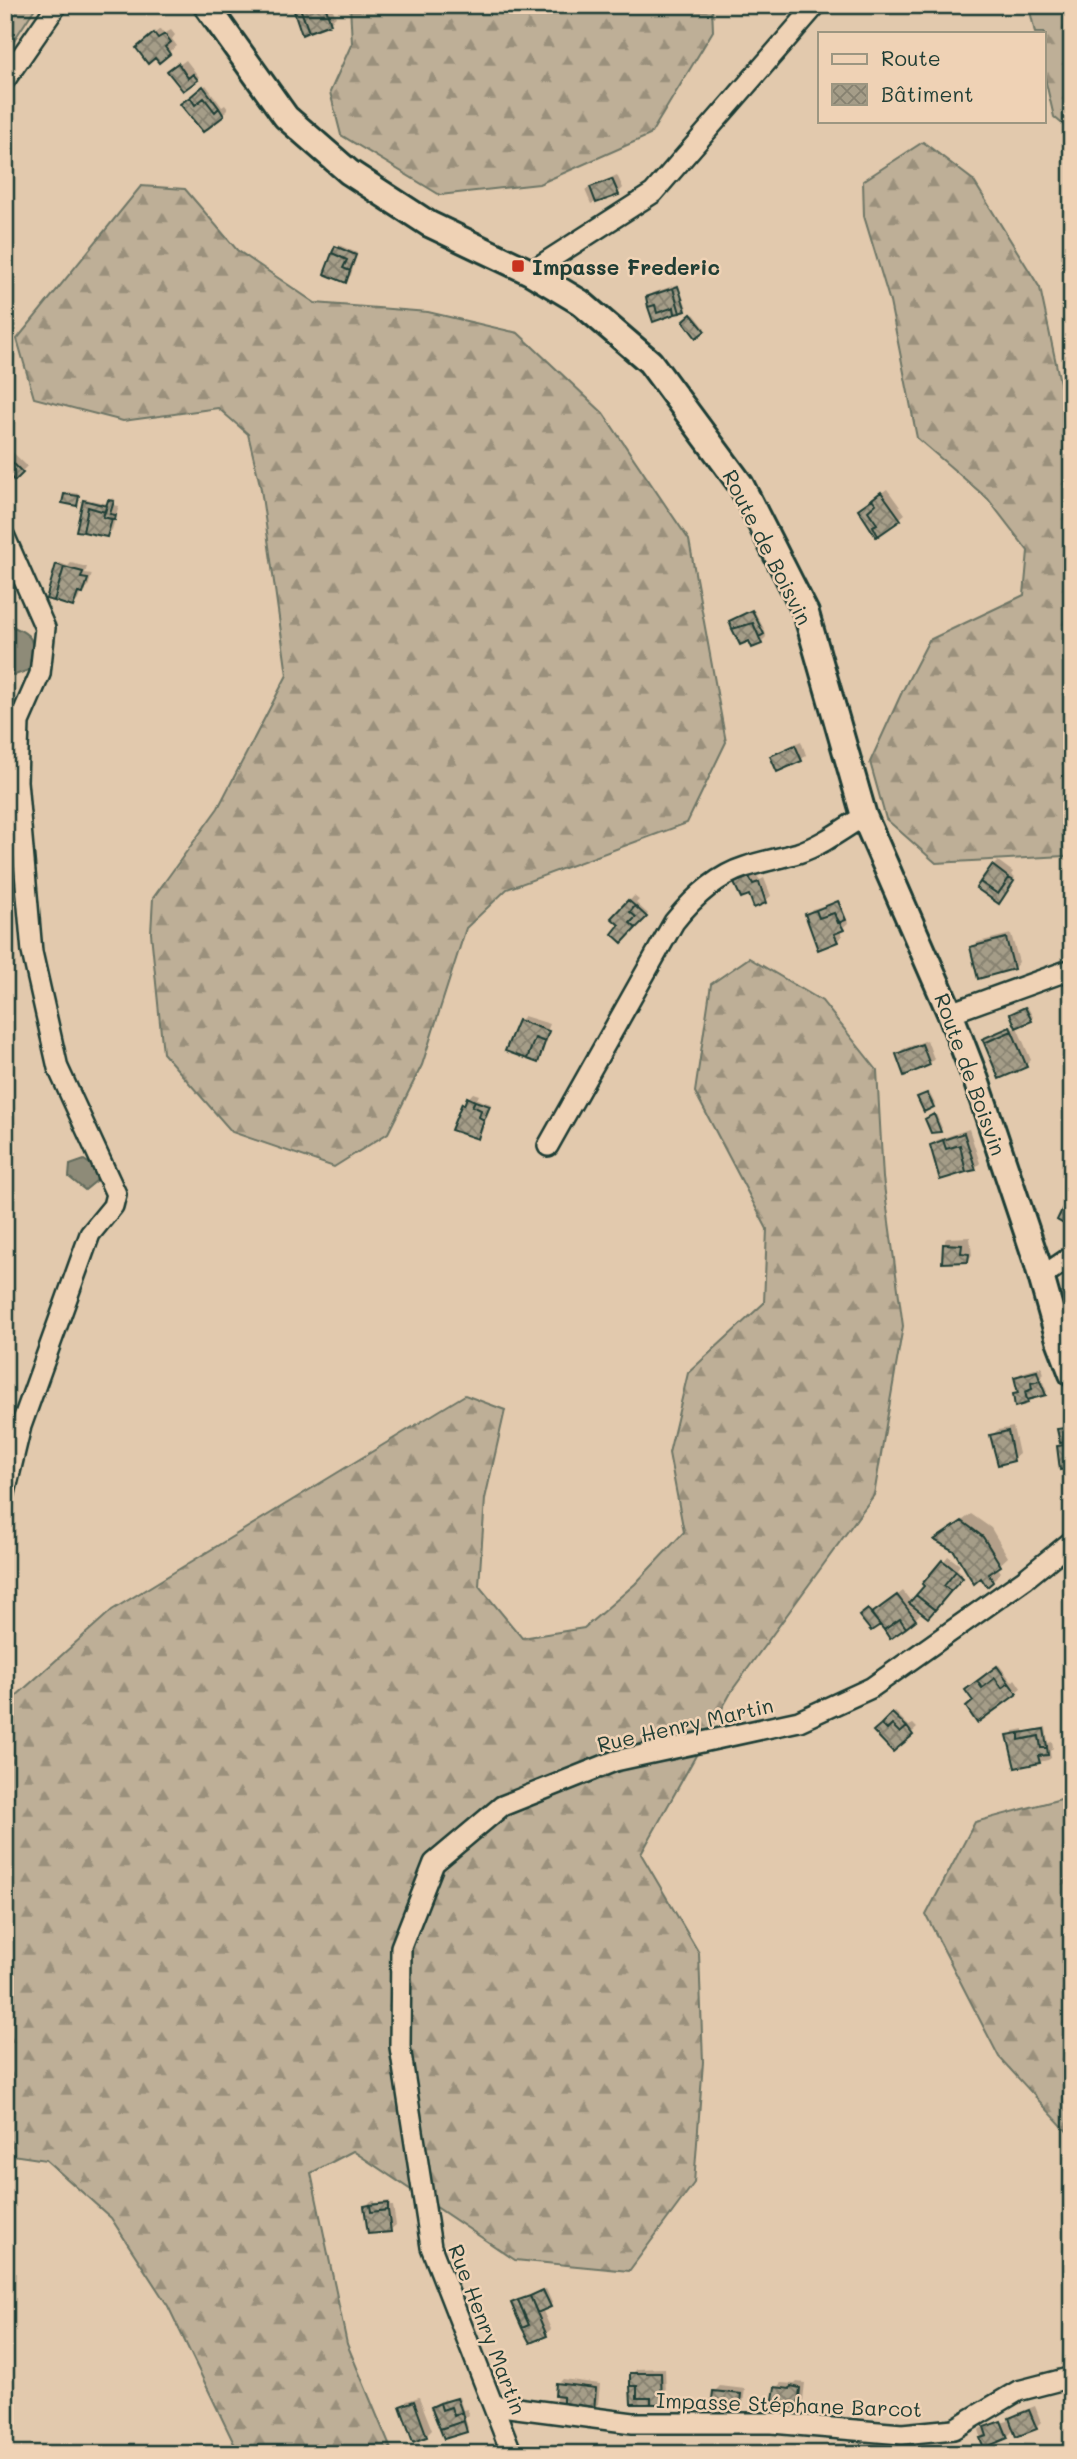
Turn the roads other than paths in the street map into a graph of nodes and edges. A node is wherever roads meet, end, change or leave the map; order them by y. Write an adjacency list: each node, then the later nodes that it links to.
1 (57, 5): 4 (street)
2 (206, 5): 5 (main road, Route de Boisvin)
3 (816, 5): 5 (street)
4 (5, 80)
5 (530, 272): 7 (main road, Route de Boisvin)
6 (5, 537): 14 (street)
7 (864, 816): 9 (main road, Route de Boisvin); 10 (street)
8 (1072, 969): 9 (street)
9 (950, 1013): 12 (main road, Route de Boisvin)
10 (548, 1146)
11 (1072, 1256): 12 (street)
12 (1041, 1276): 13 (main road, Route de Boisvin)
13 (1072, 1374)
14 (5, 1493)
15 (1072, 1541): 17 (street, Rue Henry Martin)
16 (1072, 2377): 17 (street, Impasse Stéphane Barcot)
17 (494, 2405): 18 (street, Rue Henry Martin)
18 (512, 2454)

